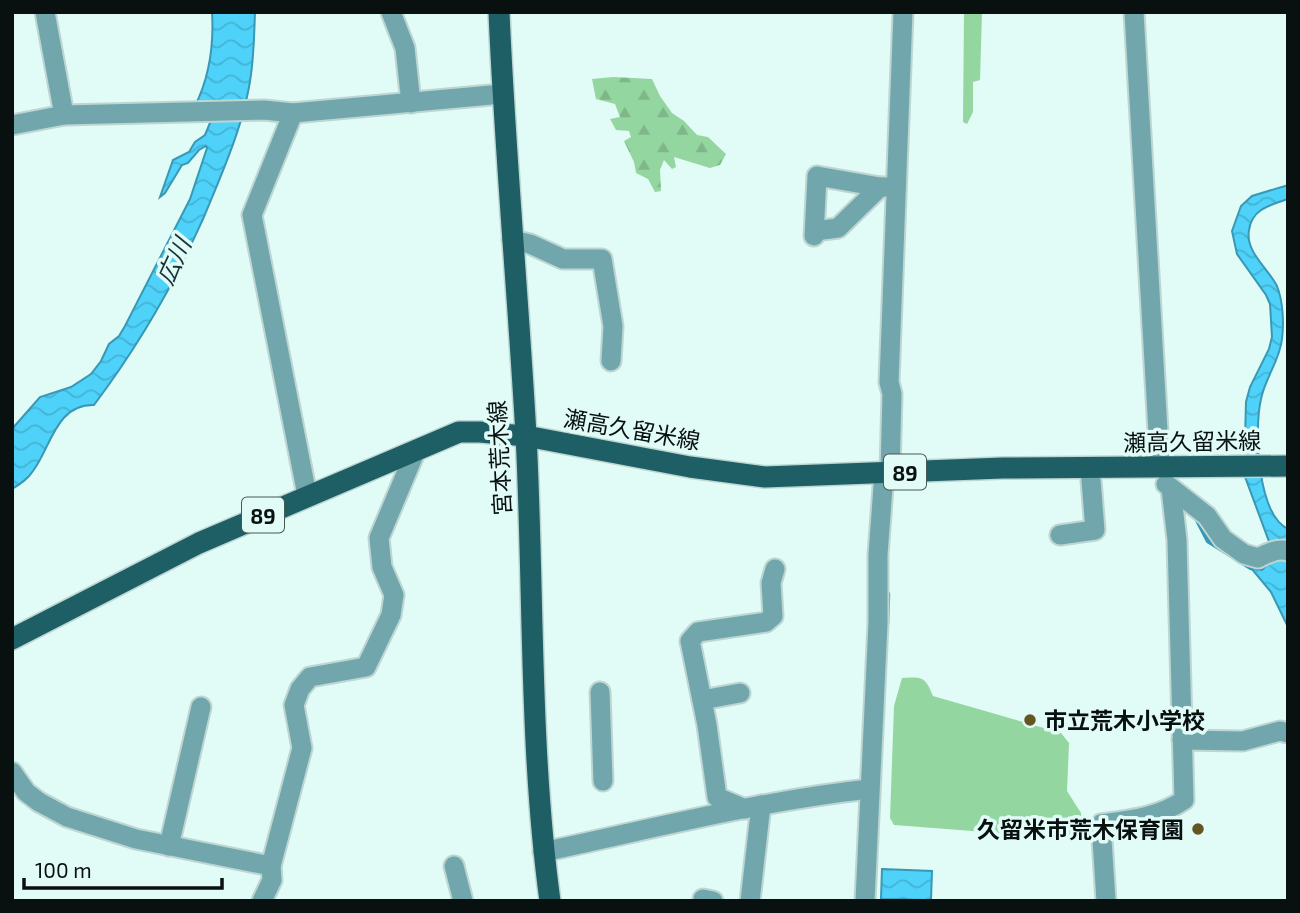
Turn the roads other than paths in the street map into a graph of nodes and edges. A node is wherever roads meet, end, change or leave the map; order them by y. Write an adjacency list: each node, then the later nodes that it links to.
1 (45, 12): 9 (street)
2 (391, 12): 7 (street)
3 (499, 12): 6 (main road, 宮本荒木線)
4 (903, 12): 11 (street)
5 (1134, 12): 17 (street)
6 (502, 94): 7 (street); 12 (main road, 宮本荒木線)
7 (411, 103): 8 (street)
8 (293, 113): 9 (street); 21 (street)
9 (64, 115): 10 (street)
10 (12, 125)
11 (888, 187): 11 (street); 19 (street)
12 (512, 240): 13 (street); 14 (main road, 宮本荒木線)
13 (611, 361)
14 (526, 436): 15 (main road, 瀬高久留米線 / 89); 19 (main road, 瀬高久留米線 / 89); 37 (main road, 宮本荒木線)
15 (416, 450): 21 (main road, 瀬高久留米線 / 89); 38 (street)
16 (1288, 466): 17 (main road, 瀬高久留米線 / 89)
17 (1156, 467): 18 (main road, 瀬高久留米線 / 89); 20 (street)
18 (1090, 468): 19 (main road, 瀬高久留米線 / 89); 22 (street)
19 (887, 473): 34 (street)
20 (1171, 489): 23 (street); 31 (street)
21 (307, 495): 25 (main road, 瀬高久留米線 / 89)
22 (1060, 535)
23 (1288, 551)
24 (775, 569): 28 (street)
25 (12, 639)
26 (600, 692): 33 (street)
27 (740, 693): 28 (street)
28 (702, 700): 35 (street)
29 (201, 706): 36 (street)
30 (1288, 733): 31 (street)
31 (1182, 740): 45 (street)
32 (12, 772): 36 (street)
33 (603, 781)
34 (869, 789): 35 (street); 44 (street)
35 (753, 807): 37 (street); 43 (street)
36 (169, 846): 38 (street)
37 (543, 852): 42 (main road, 宮本荒木線)
38 (271, 866): 40 (street)
39 (454, 866): 41 (street)
40 (262, 901)
41 (463, 901)
42 (550, 901)
43 (750, 901)
44 (864, 901)
45 (1106, 901)

